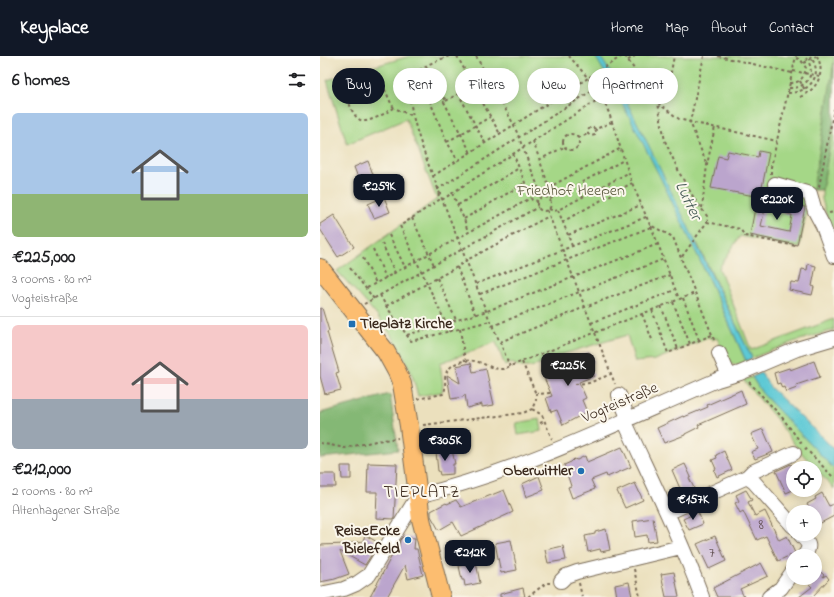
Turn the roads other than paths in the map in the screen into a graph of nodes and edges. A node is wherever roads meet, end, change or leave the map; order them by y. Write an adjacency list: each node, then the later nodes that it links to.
1 (775, 184): 2 (street)
2 (829, 225): 3 (street)
3 (834, 256)
4 (320, 268): 12 (main road)
5 (834, 338): 7 (street, Vogteistraße)
6 (720, 353): 7 (street)
7 (735, 374): 9 (street, Vogteistraße)
8 (619, 395): 9 (street)
9 (626, 419): 12 (street, Vogteistraße); 13 (street)
10 (794, 453): 11 (street)
11 (747, 477): 13 (street); 14 (street)
12 (418, 496): 18 (street); 20 (main road)
13 (667, 513): 15 (street)
14 (786, 518)
15 (681, 546): 16 (street); 21 (street)
16 (560, 581)
17 (786, 581): 22 (street)
18 (345, 593): 19 (street)
19 (320, 594)
20 (441, 597)
21 (702, 597)
22 (769, 597)

